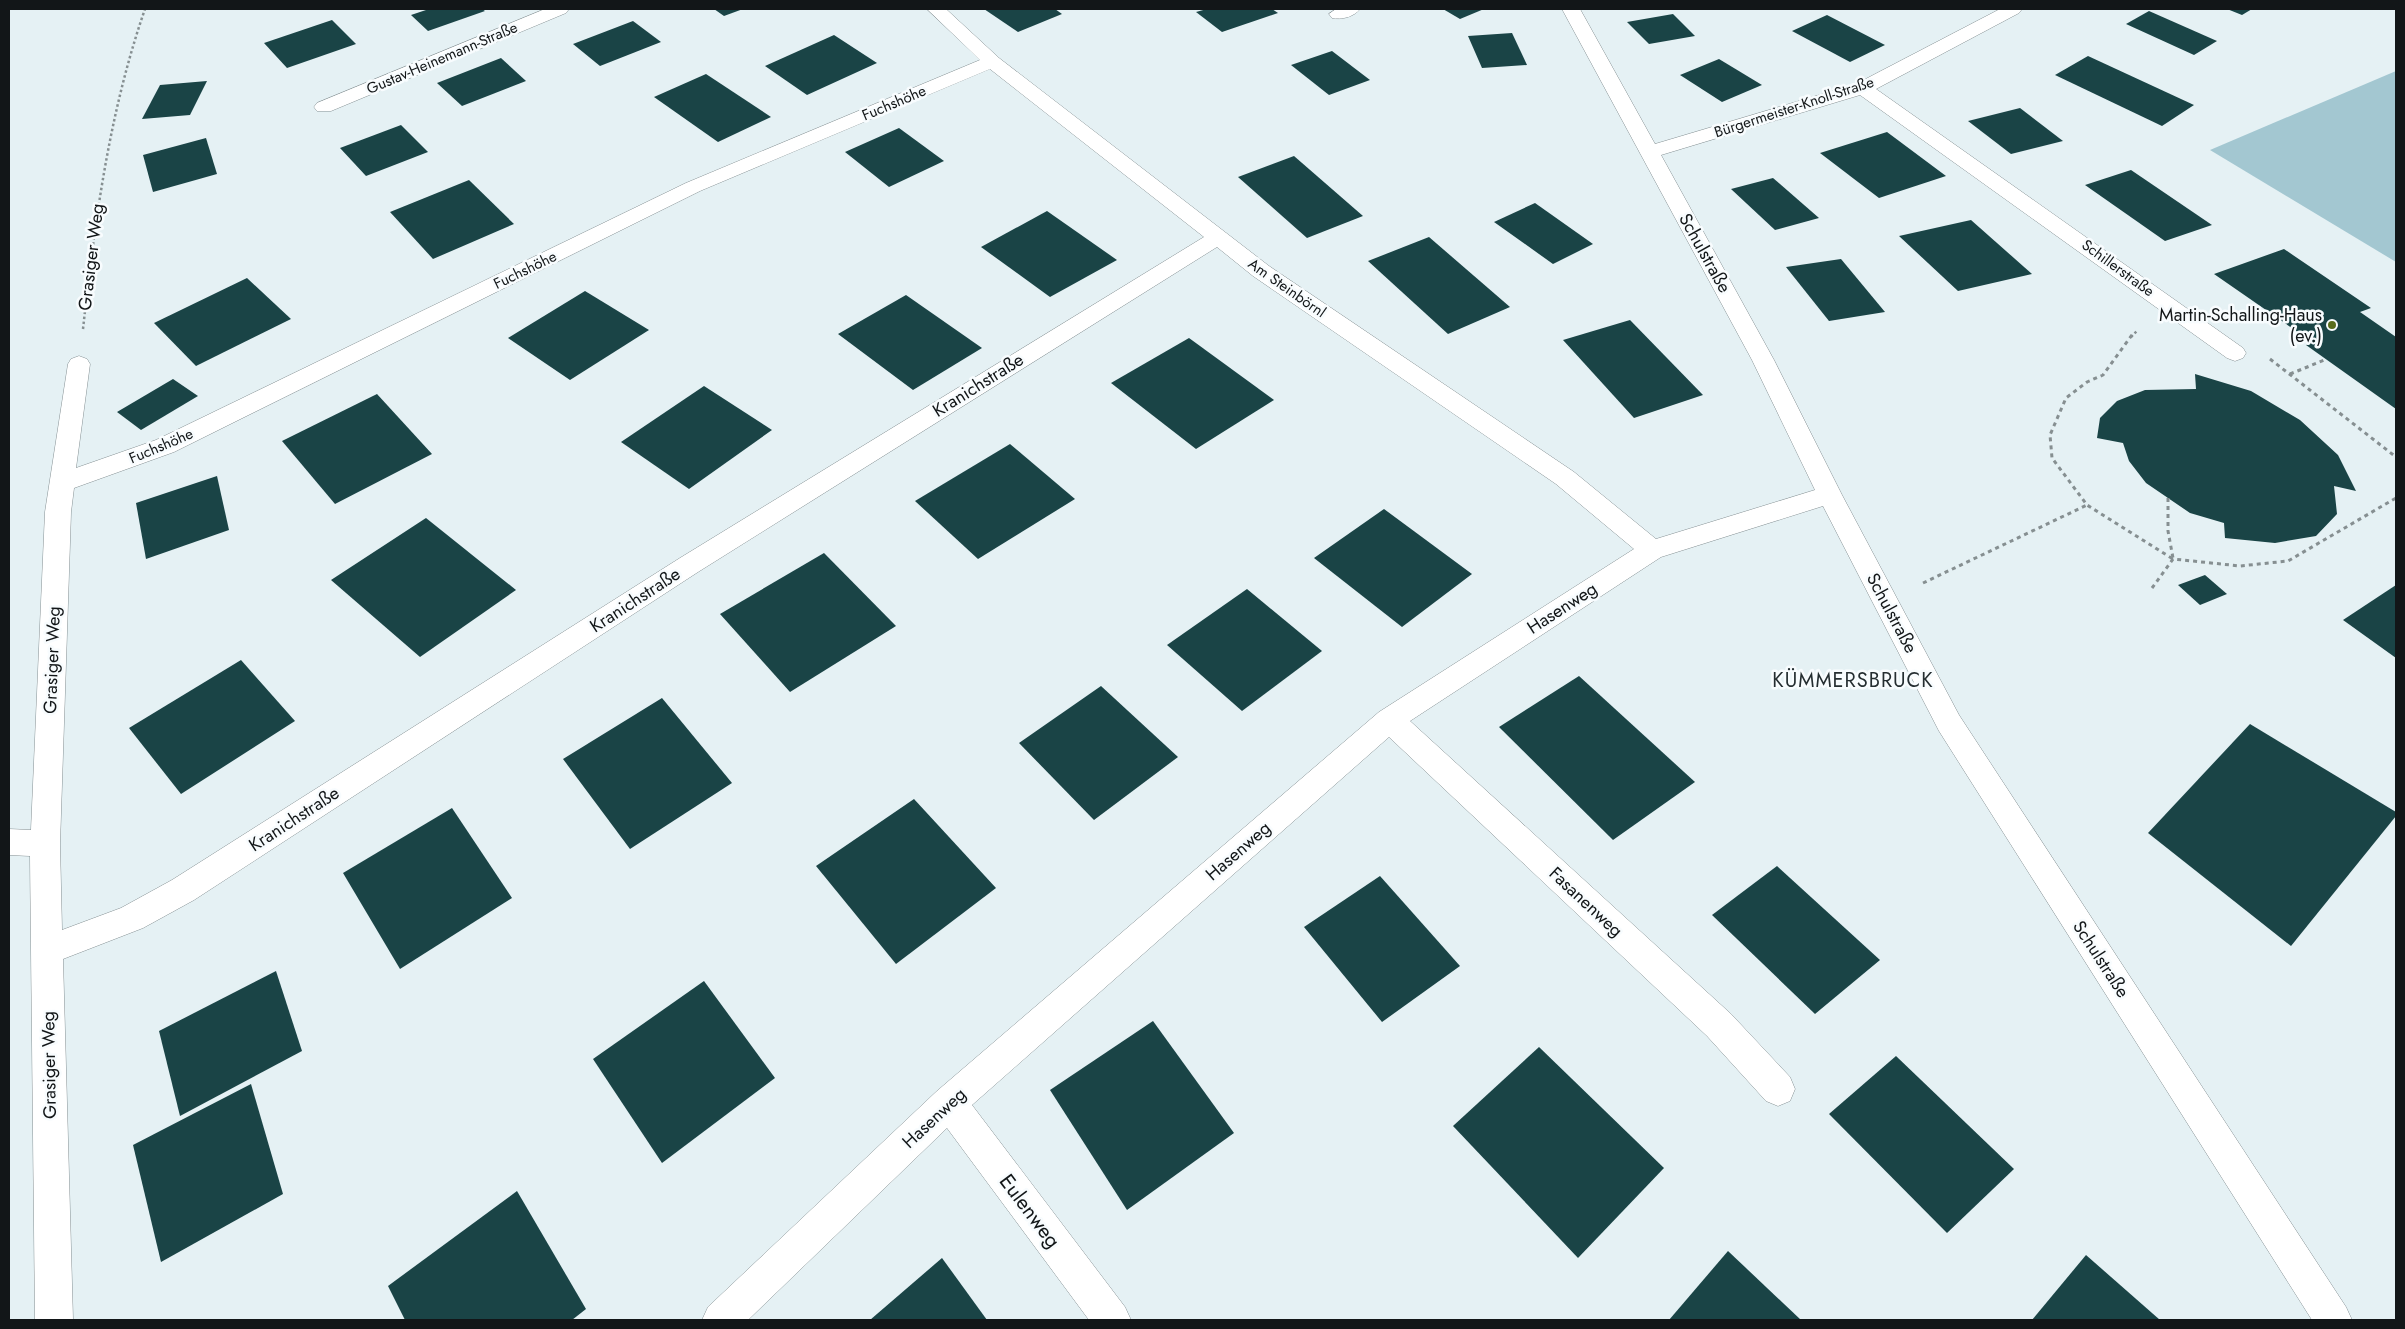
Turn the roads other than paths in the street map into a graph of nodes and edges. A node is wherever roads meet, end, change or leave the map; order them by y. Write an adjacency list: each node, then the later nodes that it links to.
1 (560, 9): 7 (street, Gustav-Heinemann-Straße)
2 (936, 9): 5 (street, Am Steinbörnl)
3 (1570, 9): 8 (street, Schulstraße)
4 (2013, 9): 6 (street, Bürgermeister-Knoll-Straße)
5 (992, 62): 9 (street, Am Steinbörnl); 12 (street, Fuchshöhe)
6 (1863, 88): 8 (street, Bürgermeister-Knoll-Straße); 10 (street, Schillerstraße)
7 (324, 107)
8 (1649, 152): 13 (street, Schulstraße)
9 (1218, 237): 14 (street, Am Steinbörnl); 18 (street, Kranichstraße)
10 (2235, 354)
11 (79, 364): 12 (street, Grasiger Weg)
12 (62, 483): 17 (street, Grasiger Weg)
13 (1830, 496): 14 (street, Hasenweg); 24 (street, Schulstraße)
14 (1652, 550): 15 (street, Hasenweg)
15 (1390, 720): 19 (street, Fasanenweg); 20 (street, Hasenweg)
16 (9, 842): 17 (street)
17 (45, 844): 18 (street, Grasiger Weg)
18 (47, 951): 21 (street, Grasiger Weg)
19 (1778, 1089)
20 (949, 1103): 22 (street, Hasenweg); 23 (street, Eulenweg)
21 (54, 1320)
22 (721, 1320)
23 (1112, 1320)
24 (2333, 1320)

